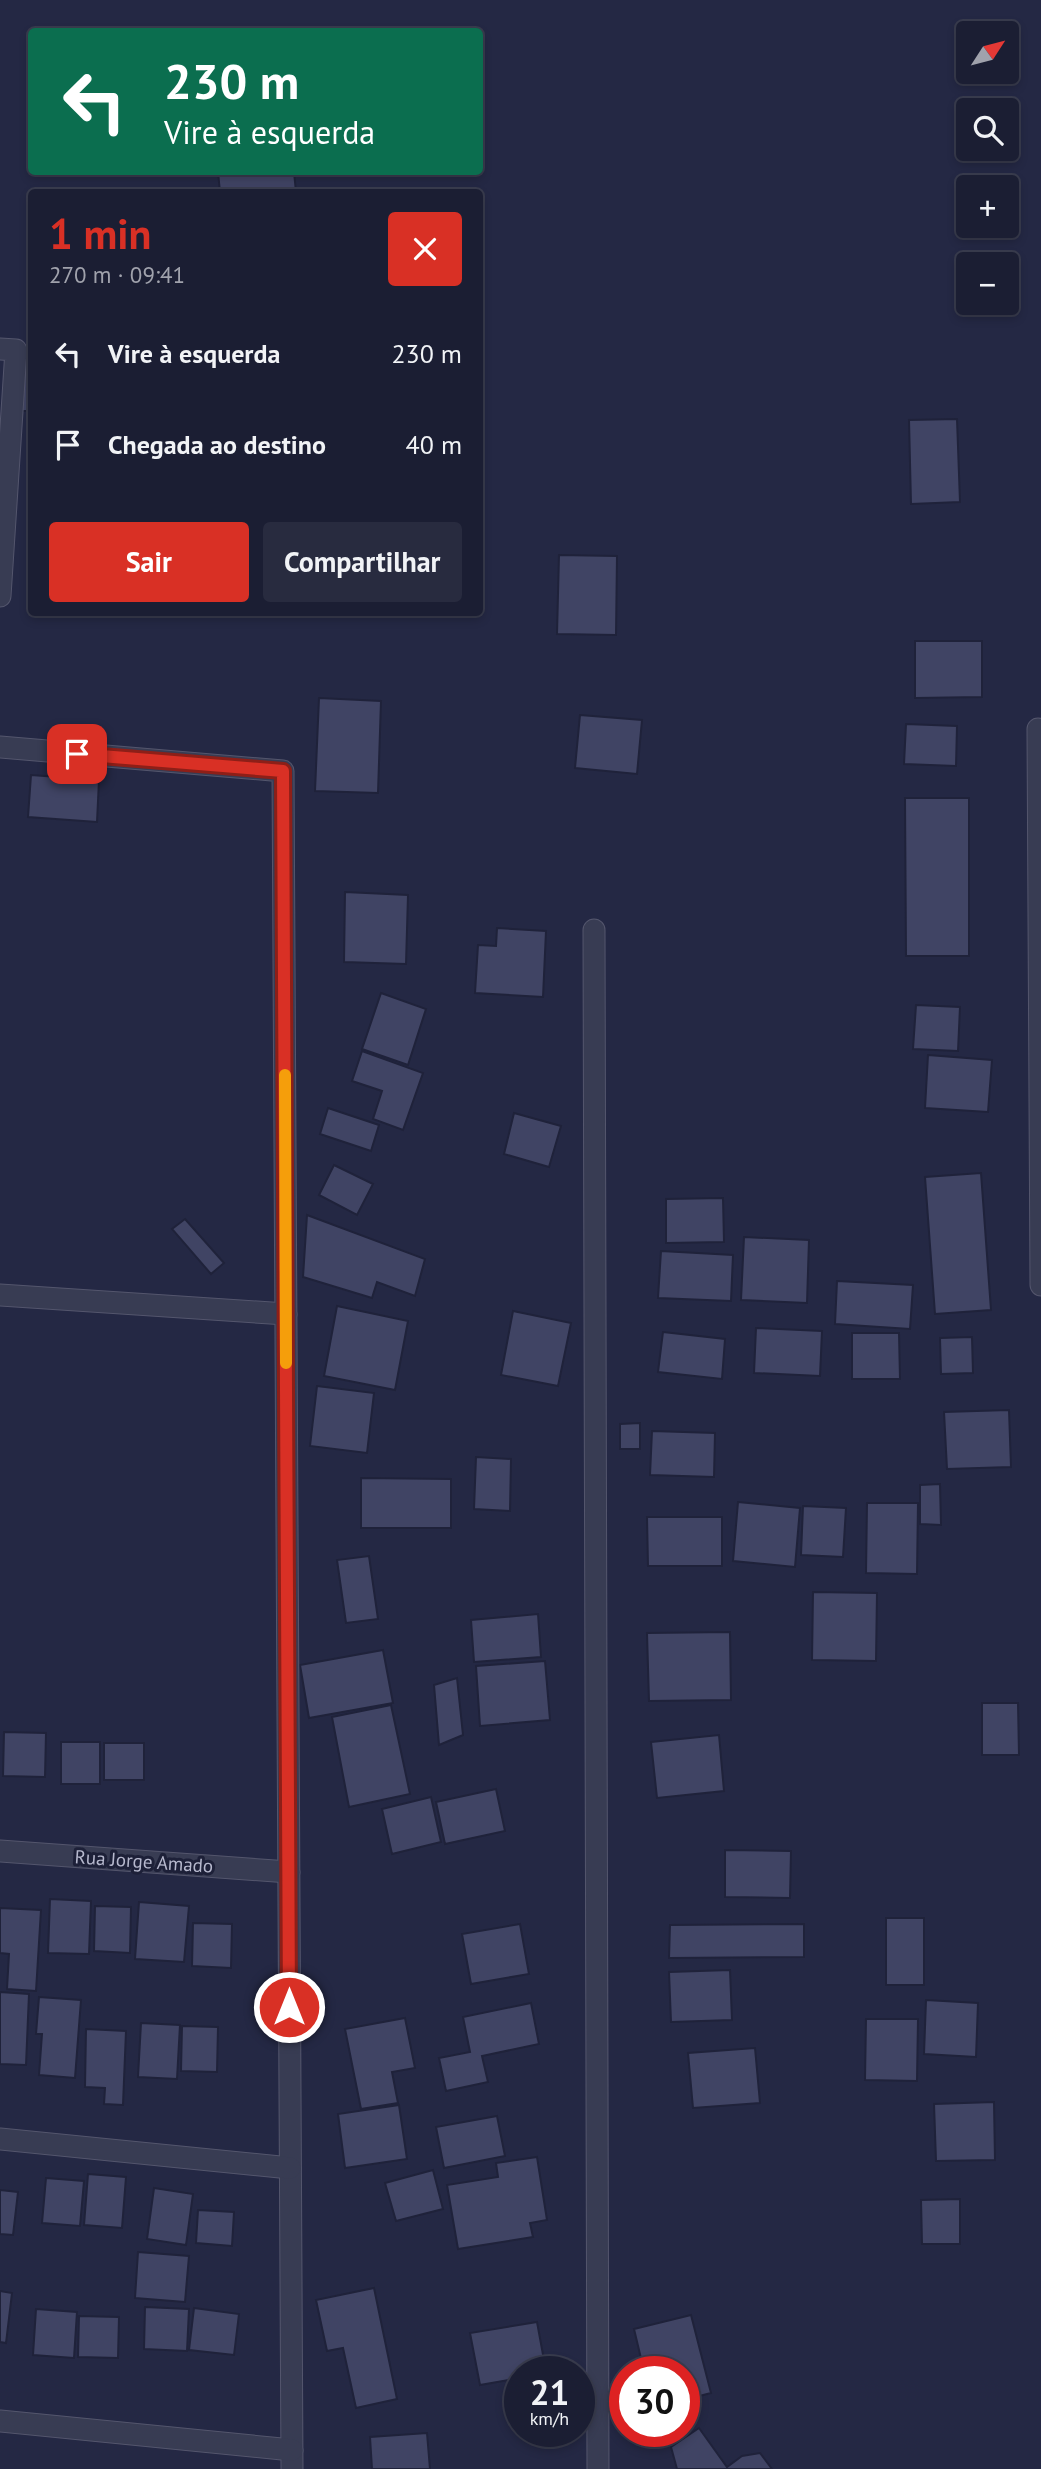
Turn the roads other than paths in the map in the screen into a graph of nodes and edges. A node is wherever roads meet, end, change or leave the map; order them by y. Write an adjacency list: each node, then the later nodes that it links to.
1 (8, 349): 2 (street)
2 (0, 596)
3 (1038, 729): 6 (street)
4 (0, 747): 8 (street)
5 (594, 930): 15 (street)
6 (1041, 1285)
7 (0, 1295): 8 (street)
8 (286, 1314): 10 (street)
9 (0, 1851): 10 (street, Rua Jorge Amado)
10 (289, 1872): 12 (street)
11 (0, 2139): 12 (street)
12 (290, 2168): 14 (street)
13 (0, 2421): 14 (street)
14 (292, 2460)
15 (598, 2469)

